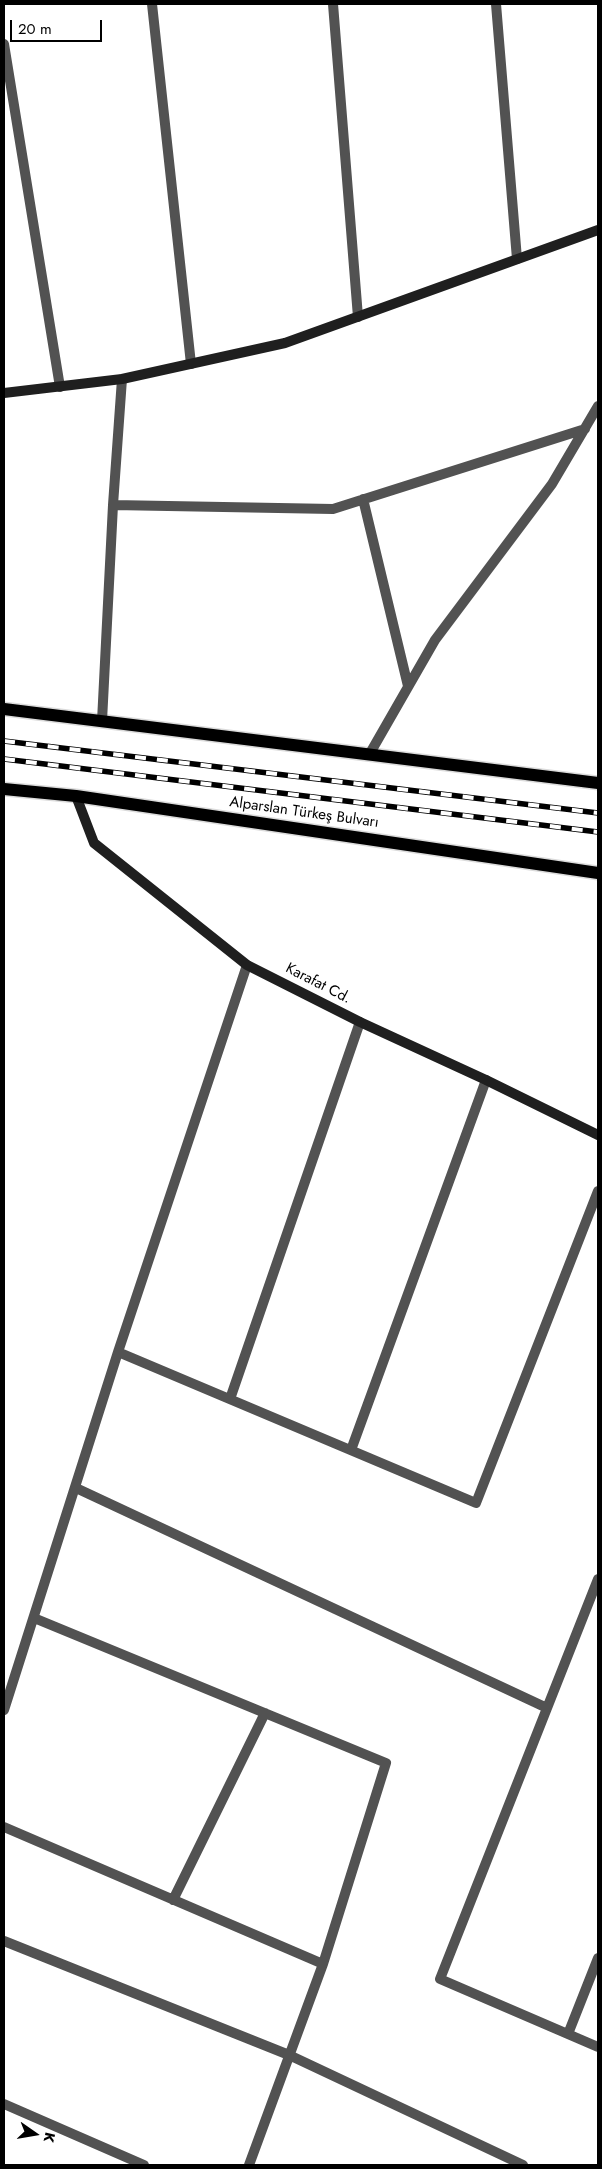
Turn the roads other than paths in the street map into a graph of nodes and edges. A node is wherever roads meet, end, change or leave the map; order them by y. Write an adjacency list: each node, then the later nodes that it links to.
1 (152, 4): 8 (street)
2 (333, 4): 7 (street)
3 (496, 4): 6 (street)
4 (4, 44): 10 (street)
5 (598, 230): 6 (main road)
6 (517, 259): 7 (main road)
7 (358, 316): 8 (main road)
8 (191, 364): 9 (main road)
9 (122, 379): 10 (main road); 15 (street)
10 (60, 388): 11 (main road)
11 (4, 393)
12 (598, 406): 13 (street)
13 (585, 429): 14 (street); 16 (street)
14 (363, 499): 15 (street); 16 (street)
15 (113, 505): 18 (street)
16 (408, 686): 19 (street)
17 (4, 709): 18 (main road)
18 (102, 721): 19 (main road)
19 (369, 755): 20 (main road)
20 (598, 783)
21 (4, 788): 22 (main road, Alparslan Türkeş Bulvarı)
22 (76, 796): 23 (main road, Alparslan Türkeş Bulvarı); 24 (main road, Karafat Cd.)
23 (598, 873)
24 (247, 965): 25 (main road, Karafat Cd.); 29 (street)
25 (360, 1022): 26 (main road, Karafat Cd.); 30 (street)
26 (486, 1080): 27 (main road, Karafat Cd.); 31 (street)
27 (598, 1135)
28 (598, 1191): 31 (street)
29 (118, 1352): 30 (street); 32 (street)
30 (230, 1399): 31 (street)
31 (351, 1450)
32 (76, 1488): 34 (street); 36 (street)
33 (598, 1579): 36 (street)
34 (34, 1618): 35 (street); 38 (street)
35 (8, 1685): 37 (street)
36 (547, 1708): 44 (street)
37 (4, 1710)
38 (265, 1713): 40 (street); 43 (street)
39 (4, 1827): 40 (street)
40 (173, 1900): 43 (street)
41 (4, 1941): 46 (street)
42 (598, 1958): 44 (street)
43 (323, 1964): 46 (street)
44 (568, 2034): 45 (street)
45 (598, 2047)
46 (289, 2055): 49 (street); 50 (street)
47 (4, 2104): 48 (street)
48 (144, 2165)
49 (249, 2165)
50 (523, 2165)

